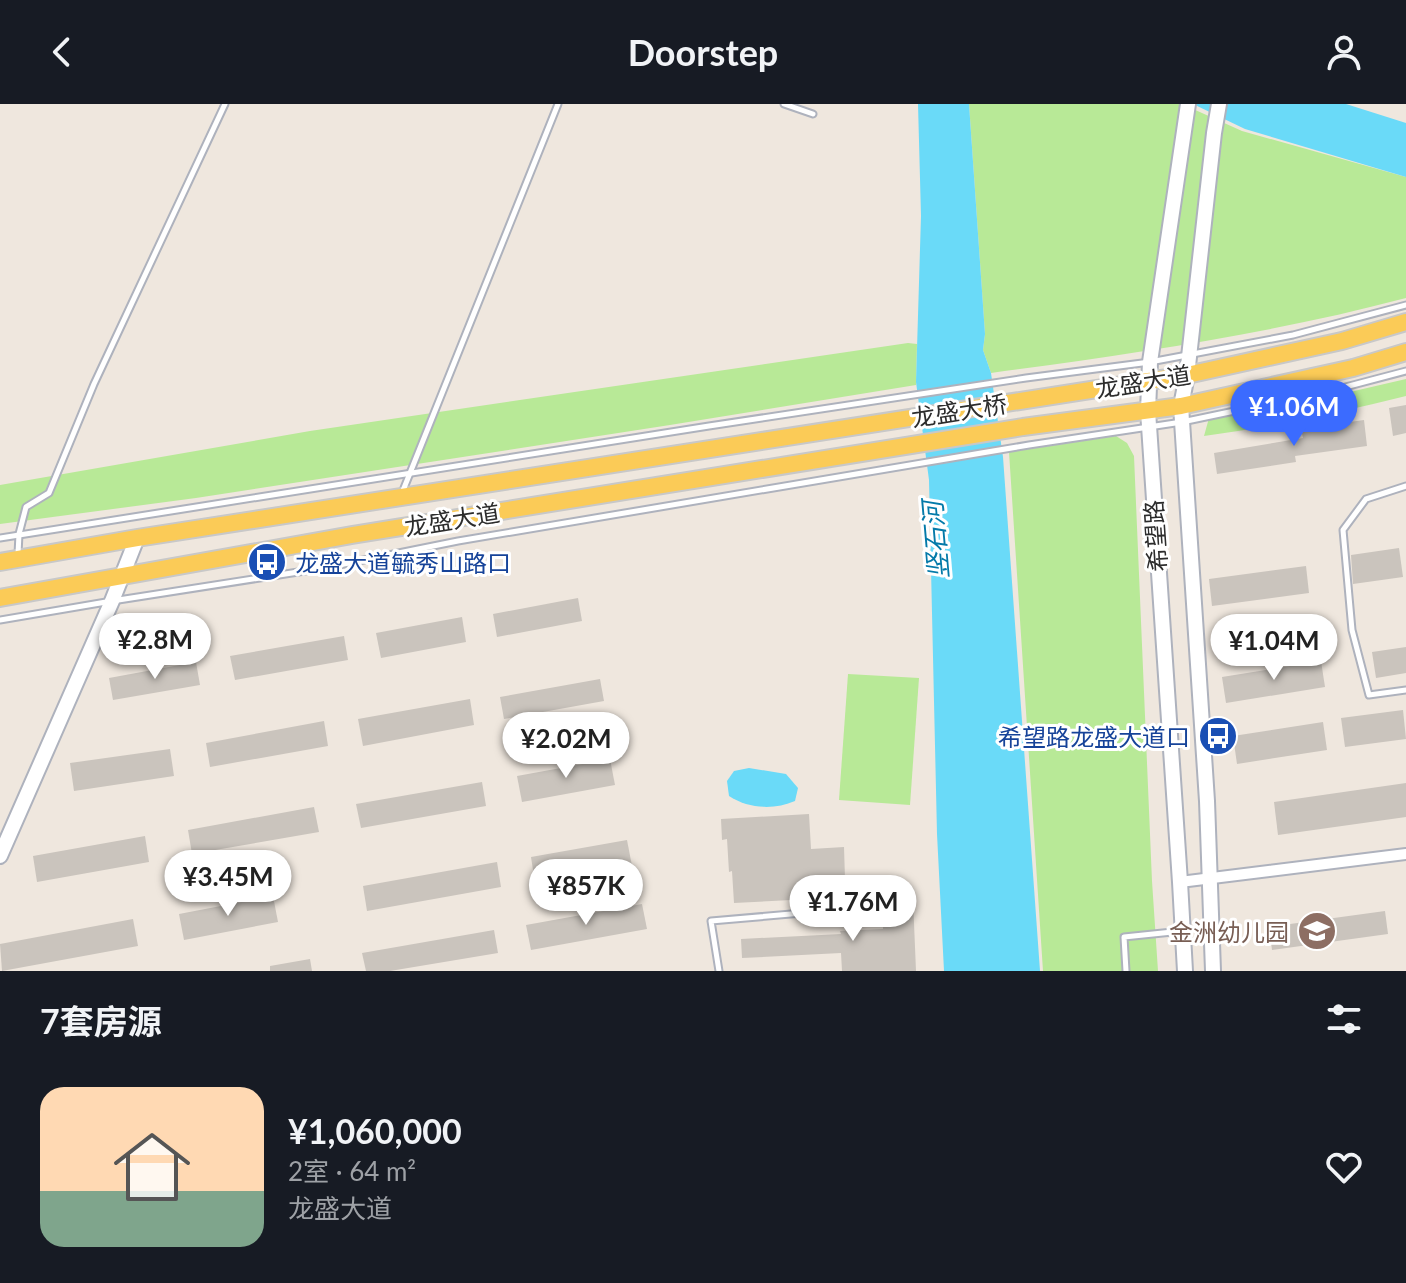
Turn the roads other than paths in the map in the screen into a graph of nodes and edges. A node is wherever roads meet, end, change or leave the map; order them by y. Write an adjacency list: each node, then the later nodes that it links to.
1 (225, 104): 23 (lane)
2 (558, 104): 22 (lane)
3 (784, 104): 6 (lane)
4 (1188, 104): 11 (main road, 希望路)
5 (1219, 104): 10 (main road, 希望路)
6 (813, 114)
7 (1406, 305): 10 (lane)
8 (1406, 322): 13 (main road, 龙盛大道)
9 (1406, 352): 16 (main road, 龙盛大道)
10 (1188, 354): 11 (lane); 13 (main road, 希望路)
11 (1150, 362): 14 (main road, 希望路); 23 (lane)
12 (1406, 371): 16 (lane)
13 (1187, 375): 14 (main road, 龙盛大道); 16 (main road, 希望路)
14 (1148, 381): 15 (main road, 龙盛大道); 17 (main road, 希望路)
15 (1018, 400): 18 (main road, 龙盛大桥)
16 (1182, 414): 17 (main road, 龙盛大道); 35 (main road, 希望路)
17 (1148, 419): 19 (main road, 龙盛大道); 30 (lane); 36 (main road, 希望路)
18 (900, 420): 22 (main road, 龙盛大道)
19 (1023, 427): 20 (main road, 龙盛大桥)
20 (906, 447): 28 (main road, 龙盛大道)
21 (1406, 486): 32 (lane)
22 (400, 499): 25 (main road, 龙盛大道)
23 (19, 534): 24 (lane); 26 (lane)
24 (0, 538)
25 (137, 538): 26 (main road, 龙盛大道); 28 (main road)
26 (17, 559): 27 (main road, 龙盛大道)
27 (0, 562)
28 (122, 576): 29 (main road, 龙盛大道); 30 (main road)
29 (0, 598)
30 (112, 601): 31 (lane); 34 (main road)
31 (0, 620)
32 (1406, 690)
33 (1406, 854): 35 (street)
34 (0, 856)
35 (1209, 879): 36 (street); 42 (main road, 希望路)
36 (1180, 882): 38 (main road, 希望路)
37 (872, 907): 39 (lane)
38 (1183, 931): 40 (lane); 41 (main road, 希望路)
39 (719, 971)
40 (1126, 971)
41 (1185, 971)
42 (1213, 971)

